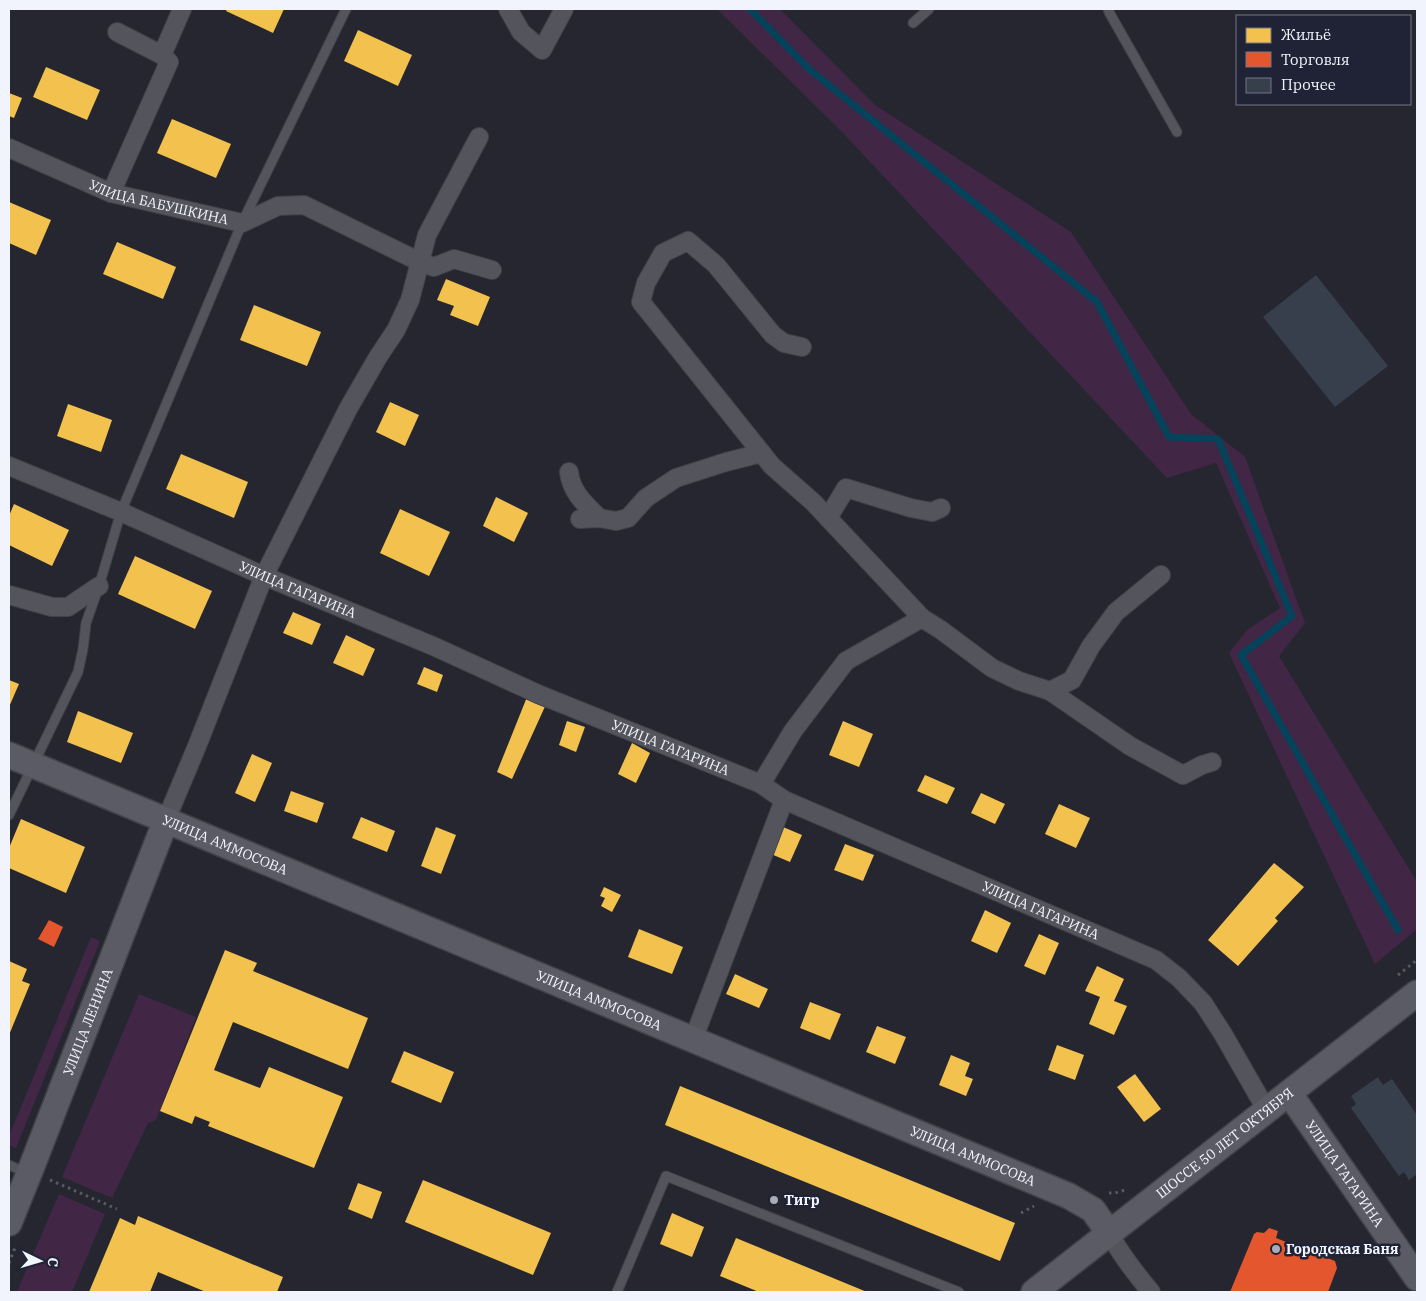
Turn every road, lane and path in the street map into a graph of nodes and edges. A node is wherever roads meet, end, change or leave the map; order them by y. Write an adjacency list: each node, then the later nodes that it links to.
1 (182, 9): 9 (street)
2 (346, 9): 14 (lane)
3 (508, 9): 4 (street)
4 (564, 9)
5 (928, 9): 7 (lane)
6 (1108, 9): 10 (lane)
7 (913, 23)
8 (117, 32): 9 (street)
9 (162, 55): 13 (street)
10 (1177, 132)
11 (480, 137): 15 (street)
12 (9, 148): 13 (street, УЛИЦА БАБУШКИНА)
13 (111, 193): 14 (street, УЛИЦА БАБУШКИНА)
14 (242, 223): 15 (street, УЛИЦА БАБУШКИНА); 22 (lane)
15 (420, 262): 16 (street); 27 (street)
16 (492, 270)
17 (802, 347): 18 (street)
18 (762, 453): 23 (street); 24 (street)
19 (9, 466): 22 (street, УЛИЦА ГАГАРИНА)
20 (569, 472): 23 (street)
21 (941, 508): 24 (street)
22 (121, 512): 27 (street, УЛИЦА ГАГАРИНА); 28 (lane)
23 (599, 518): 25 (street)
24 (828, 518): 30 (street)
25 (580, 519)
26 (1161, 575): 31 (street)
27 (264, 576): 35 (street, УЛИЦА ГАГАРИНА); 38 (street)
28 (99, 586): 29 (street); 34 (lane)
29 (9, 595)
30 (922, 618): 31 (street); 35 (street)
31 (1050, 691): 33 (street)
32 (9, 755): 34 (main road, УЛИЦА АММОСОВА)
33 (1212, 762)
34 (32, 765): 37 (lane); 38 (main road, УЛИЦА АММОСОВА)
35 (761, 784): 36 (street, УЛИЦА ГАГАРИНА)
36 (784, 800): 42 (street); 44 (street, УЛИЦА ГАГАРИНА)
37 (9, 816)
38 (166, 820): 42 (main road, УЛИЦА АММОСОВА); 45 (main road, УЛИЦА ЛЕНИНА)
39 (1417, 960): 40 (path)
40 (1394, 979)
41 (1417, 993): 43 (main road, ШОССЕ 50 ЛЕТ ОКТЯБРЯ)
42 (693, 1040): 47 (main road, УЛИЦА АММОСОВА)
43 (1290, 1093): 44 (main road, ШОССЕ 50 ЛЕТ ОКТЯБРЯ); 53 (main road, УЛИЦА ГАГАРИНА)
44 (1267, 1111): 52 (main road, ШОССЕ 50 ЛЕТ ОКТЯБРЯ)
45 (29, 1173): 49 (path); 51 (main road, УЛИЦА ЛЕНИНА)
46 (1130, 1188): 48 (path)
47 (1060, 1192): 50 (path); 52 (main road, УЛИЦА АММОСОВА)
48 (1107, 1193)
49 (117, 1208)
50 (1022, 1213)
51 (9, 1223)
52 (1109, 1233): 56 (main road, ШОССЕ 50 ЛЕТ ОКТЯБРЯ); 57 (street, УЛИЦА АММОСОВА)
53 (1417, 1278)
54 (617, 1292): 55 (lane)
55 (959, 1292)
56 (1034, 1292)
57 (1151, 1292)

